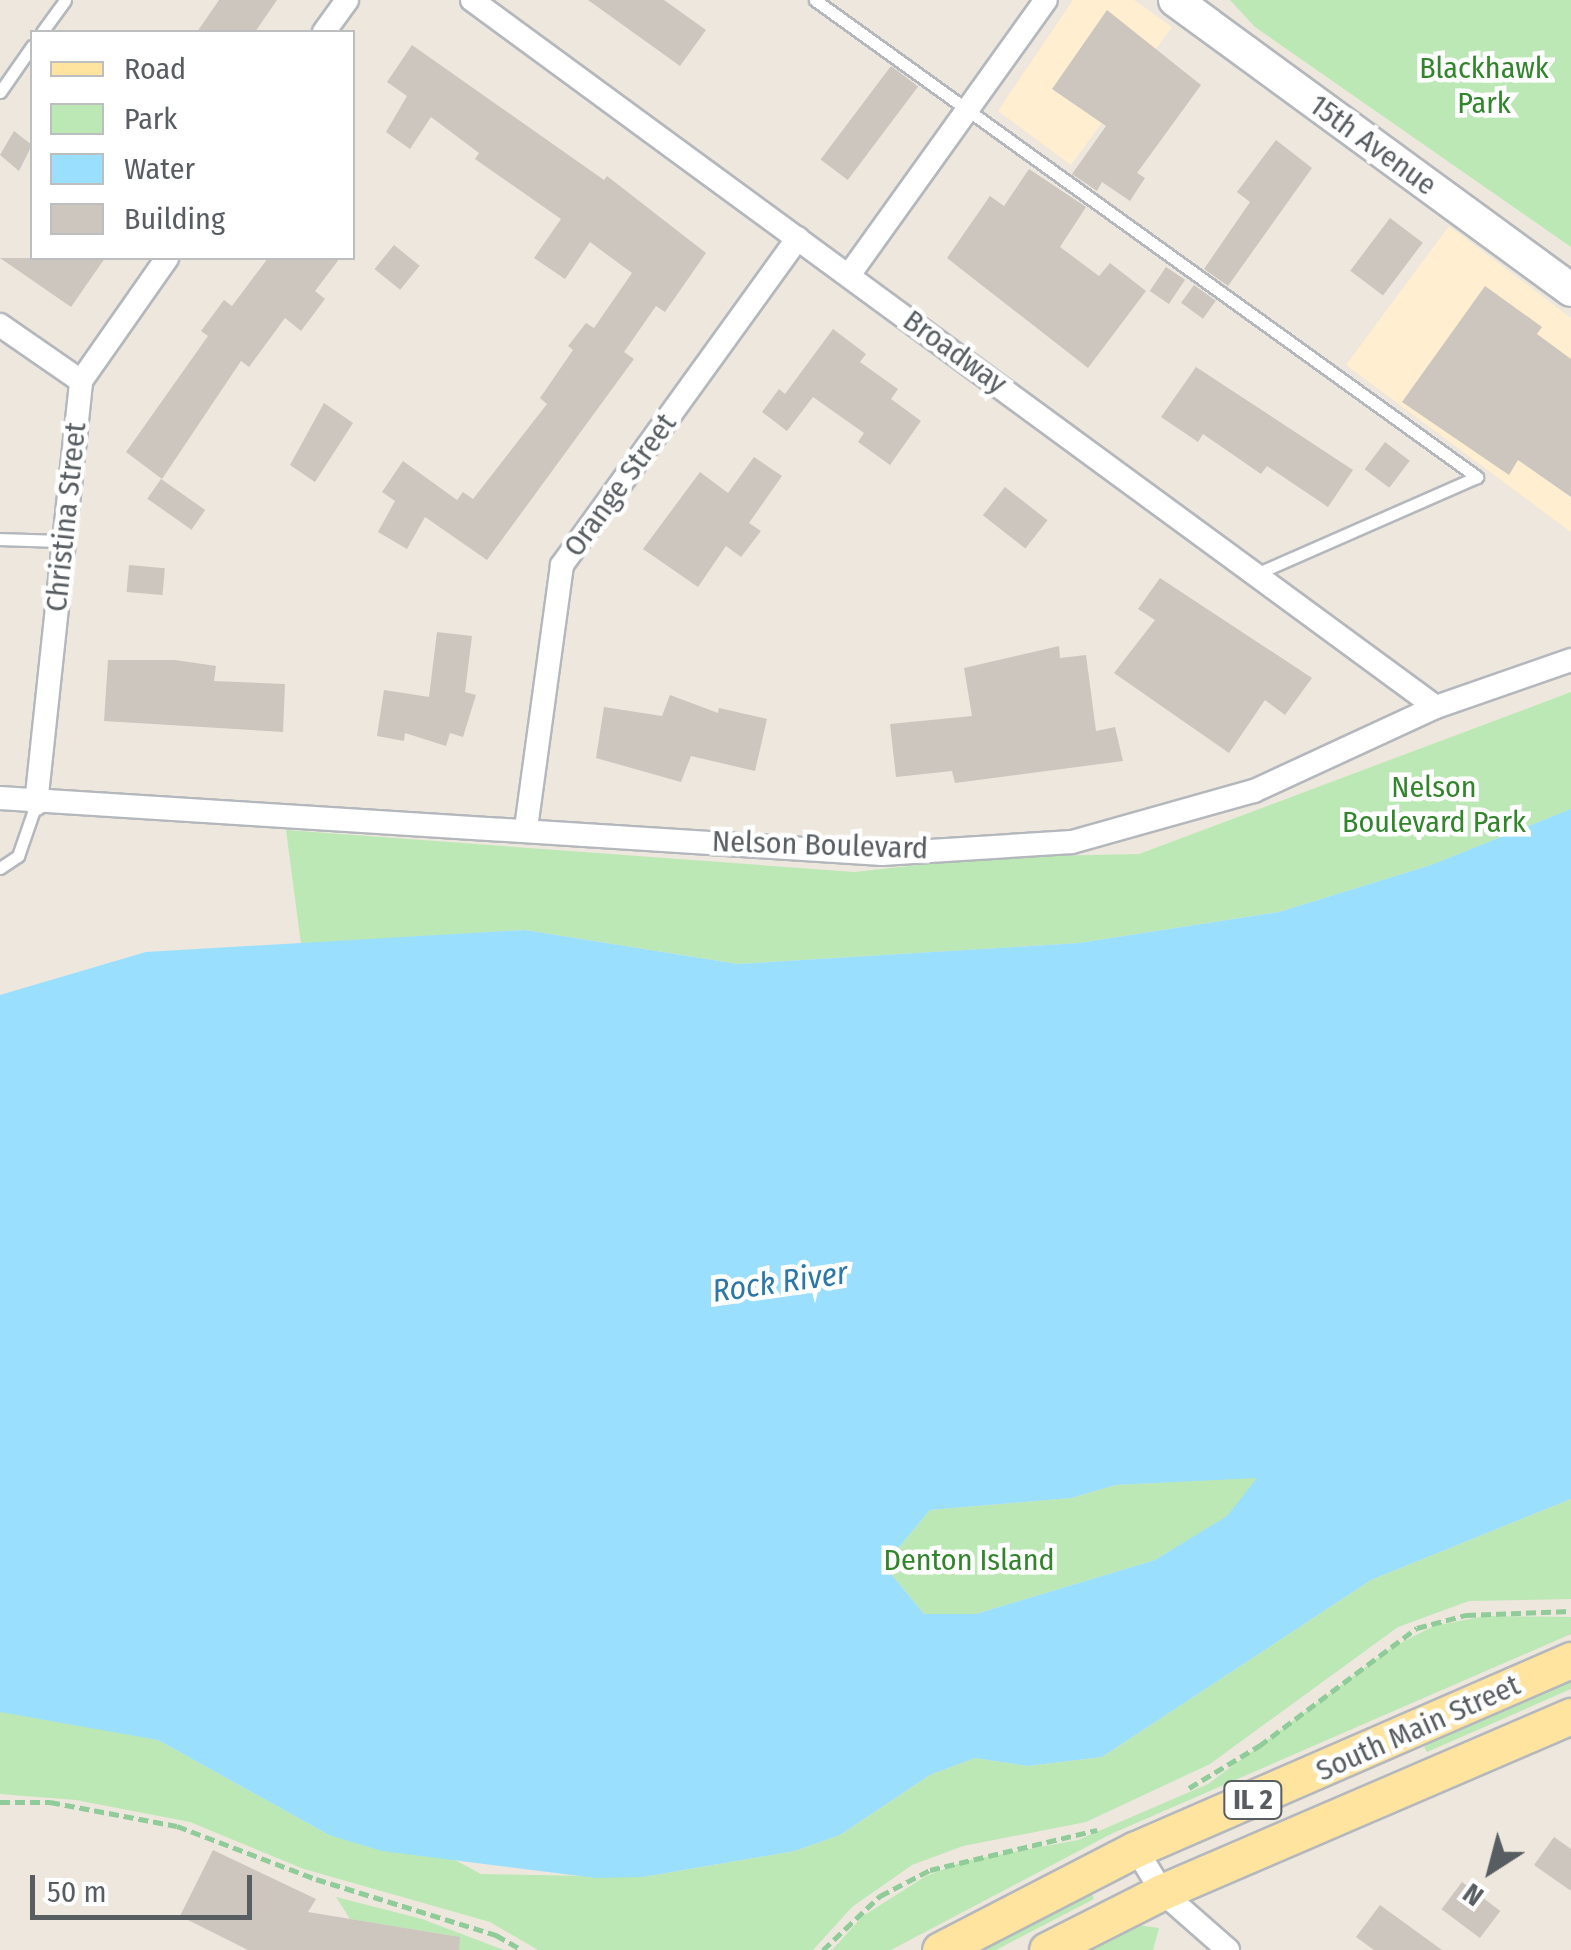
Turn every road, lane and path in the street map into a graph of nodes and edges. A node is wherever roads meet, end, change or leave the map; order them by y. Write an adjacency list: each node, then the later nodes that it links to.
1 (65, 0): 7 (lane)
2 (347, 0): 8 (street)
3 (472, 0): 12 (street, Broadway)
4 (815, 0): 11 (lane)
5 (1046, 0): 11 (street)
6 (1175, 0): 15 (main road, 15th Avenue)
7 (43, 30)
8 (325, 30)
9 (30, 49): 10 (lane)
10 (0, 92)
11 (969, 108): 14 (street); 20 (lane)
12 (798, 238): 14 (street, Broadway); 25 (street, Orange Street)
13 (167, 260): 17 (street, Christina Street)
14 (849, 275): 20 (street, Broadway)
15 (1571, 290)
16 (0, 325): 17 (street)
17 (81, 381): 19 (street, Christina Street)
18 (0, 539): 19 (lane)
19 (64, 541): 24 (street, Christina Street)
20 (1258, 573): 22 (street, Broadway)
21 (1571, 660): 22 (street, Nelson Boulevard)
22 (1436, 707): 25 (street, Nelson Boulevard)
23 (0, 798): 24 (street, Nelson Boulevard)
24 (36, 804): 25 (street, Nelson Boulevard); 26 (lane)
25 (526, 828)
26 (0, 868)
27 (1571, 1611): 30 (path)
28 (1571, 1660): 33 (main road, South Main Street / IL 2)
29 (1571, 1716): 34 (main road, South Main Street / IL 2)
30 (1181, 1791)
31 (0, 1802): 35 (path)
32 (1101, 1829): 36 (path)
33 (1136, 1849): 34 (street); 37 (main road, South Main Street / IL 2)
34 (1162, 1892): 38 (main road, South Main Street / IL 2); 39 (street)
35 (522, 1950)
36 (823, 1950)
37 (940, 1950)
38 (1047, 1950)
39 (1228, 1950)

